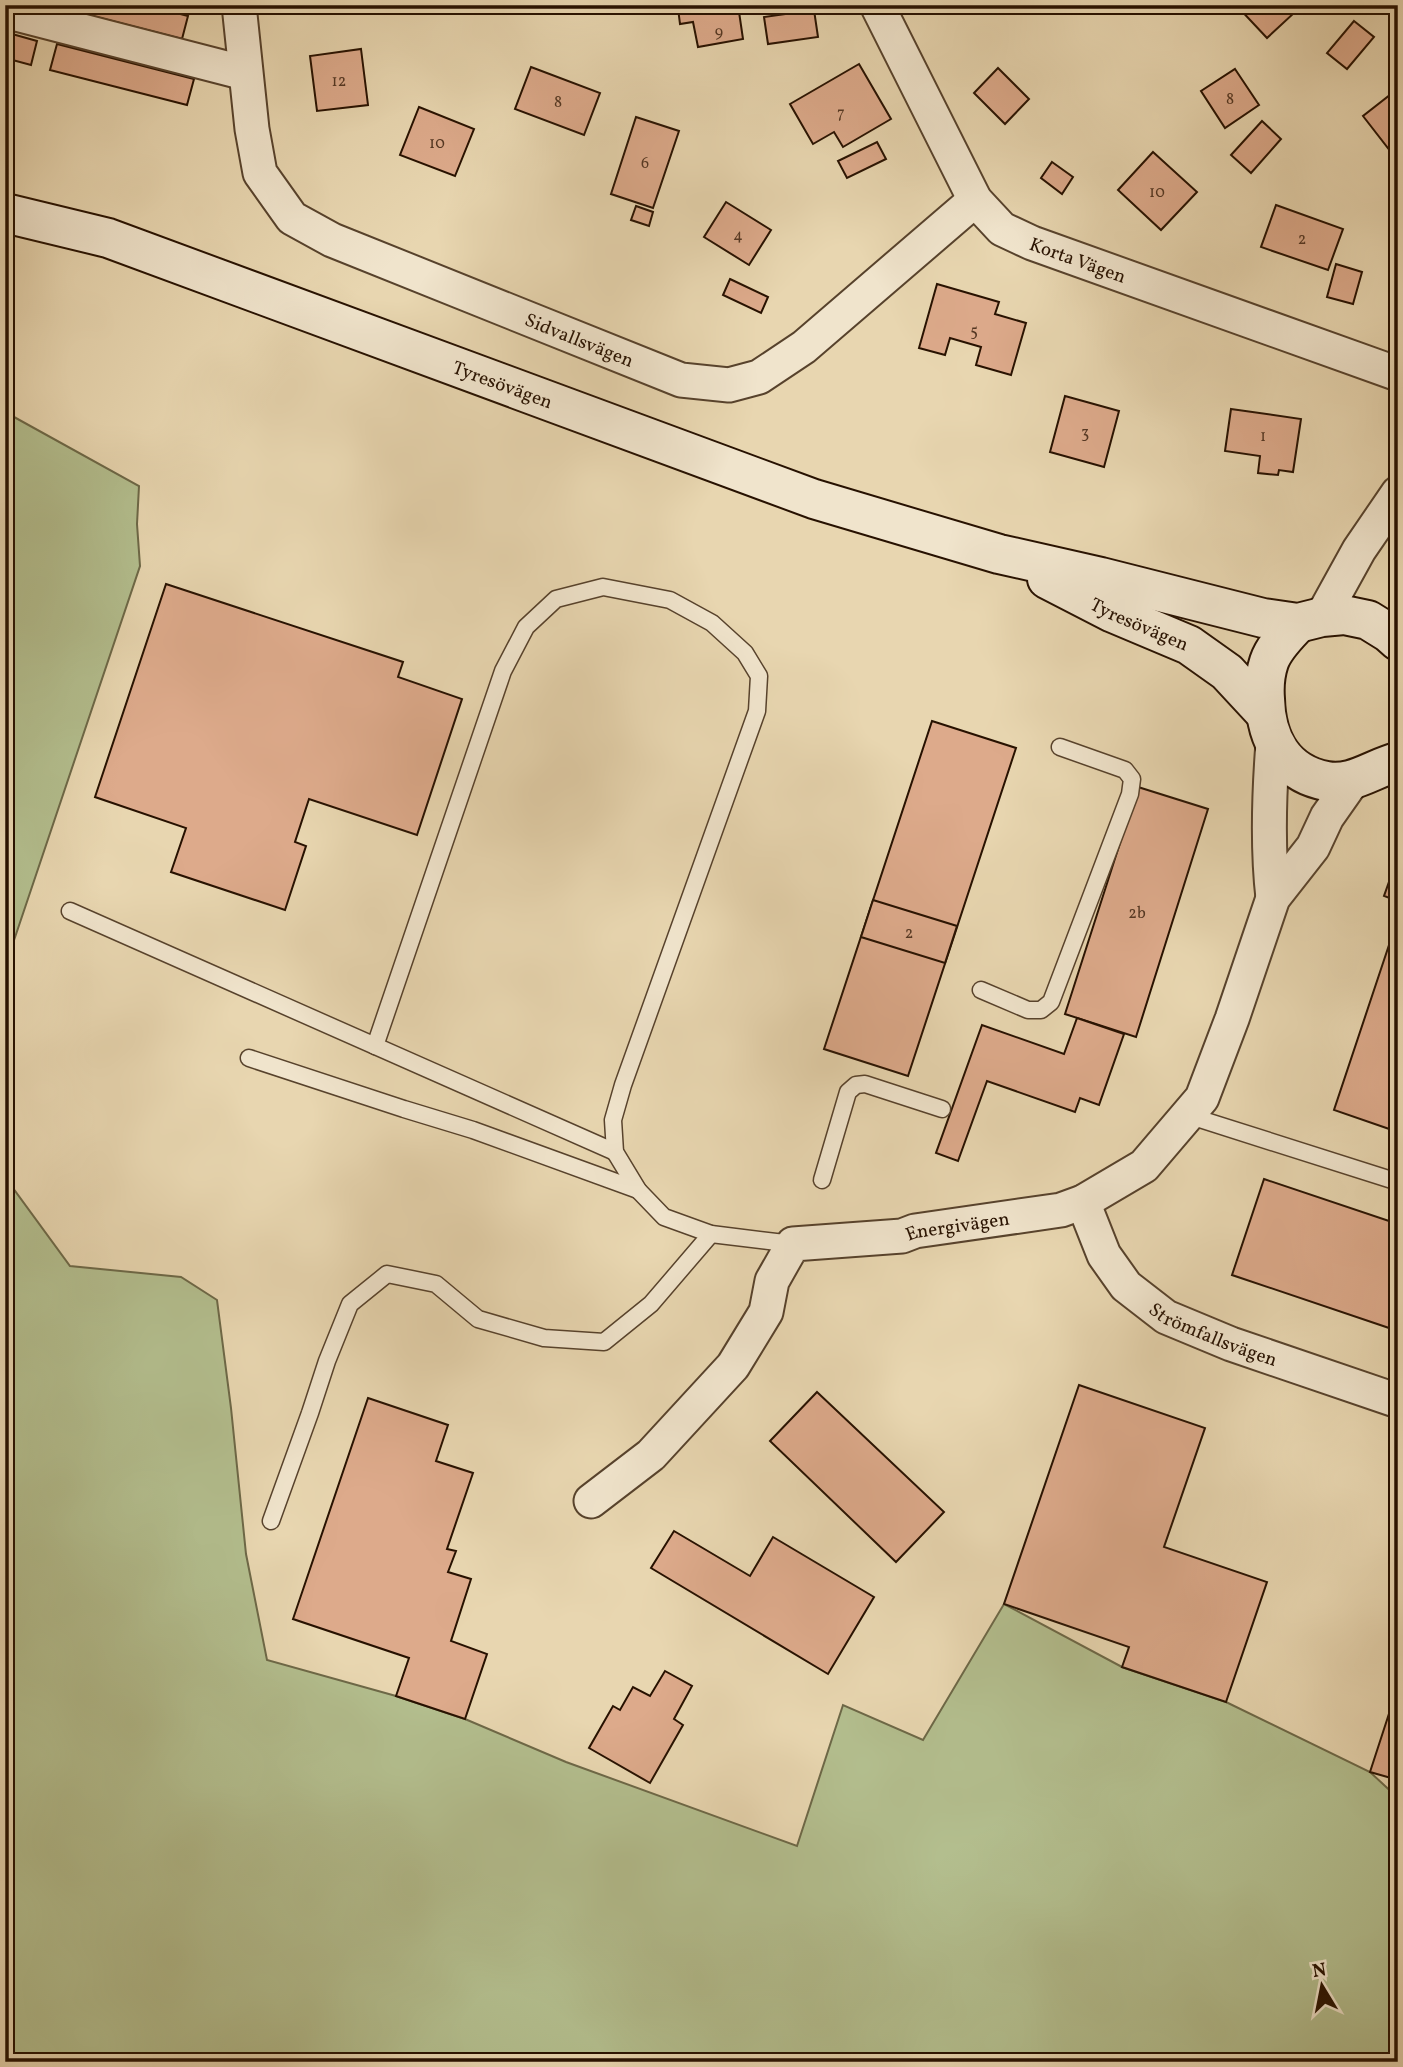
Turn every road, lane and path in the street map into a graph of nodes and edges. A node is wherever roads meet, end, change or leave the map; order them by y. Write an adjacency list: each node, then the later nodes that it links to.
1 (239, 5): 5 (street, Sidvallsvägen)
2 (877, 5): 6 (street, Korta Vägen)
3 (5, 11): 4 (street)
4 (58, 15): 5 (street)
5 (245, 73): 6 (street, Sidvallsvägen)
6 (975, 200): 8 (street, Korta Vägen)
7 (5, 213): 10 (main road, Tyresövägen)
8 (1398, 374)
9 (1398, 493): 11 (street)
10 (999, 554): 11 (main road, Tyresövägen); 13 (main road, Tyresövägen)
11 (1310, 620): 12 (main road, Tyresövägen); 13 (main road)
12 (1398, 641)
13 (1269, 728): 16 (main road, Tyresövägen); 17 (street, Energivägen)
14 (1060, 747): 19 (lane)
15 (1394, 761): 16 (main road, Tyresövägen)
16 (1353, 780): 17 (street, Energivägen)
17 (1273, 898): 23 (street, Energivägen)
18 (70, 911): 20 (lane)
19 (981, 990)
20 (375, 1046): 24 (lane); 24 (lane)
21 (249, 1058): 27 (lane)
22 (942, 1108): 25 (lane)
23 (1187, 1115): 26 (lane); 28 (street, Energivägen)
24 (615, 1152): 27 (lane)
25 (822, 1180)
26 (1398, 1182)
27 (638, 1189): 29 (lane)
28 (1083, 1202): 30 (street, Energivägen); 31 (street, Strömfallsvägen)
29 (710, 1234): 30 (lane); 33 (lane)
30 (793, 1244): 32 (street)
31 (1398, 1401)
32 (591, 1501)
33 (271, 1521)

